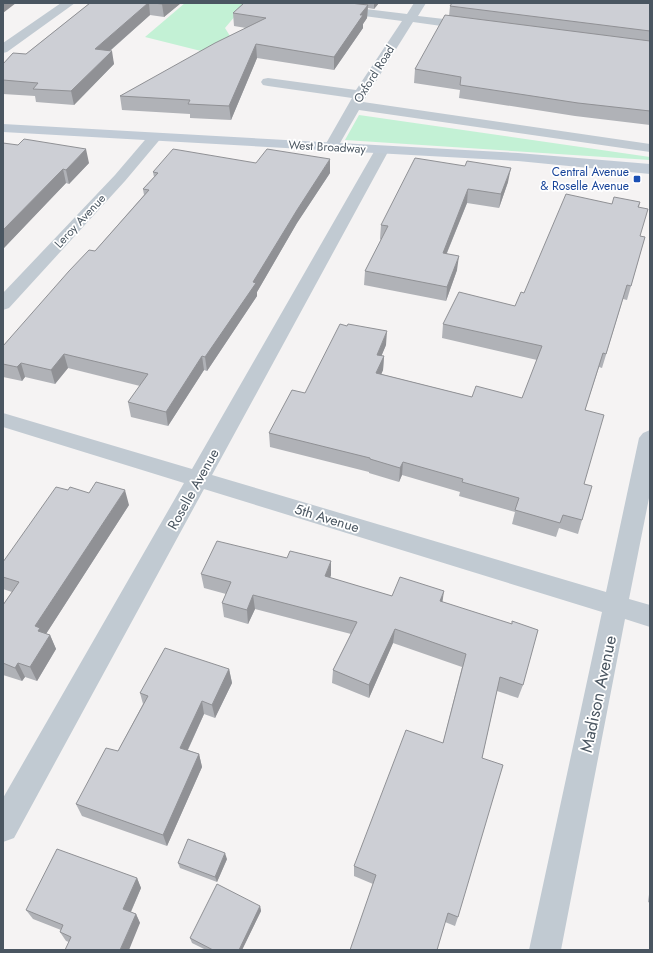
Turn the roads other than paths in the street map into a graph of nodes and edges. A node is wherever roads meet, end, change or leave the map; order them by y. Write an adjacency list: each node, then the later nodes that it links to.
1 (69, 3): 6 (street)
2 (288, 3): 4 (street)
3 (420, 3): 4 (street, Oxford Road)
4 (410, 19): 5 (street); 8 (street, Oxford Road)
5 (480, 28)
6 (3, 48)
7 (268, 82): 8 (street)
8 (357, 100): 11 (street, Oxford Road); 12 (street)
9 (3, 128): 10 (main road, West Broadway)
10 (156, 137): 11 (main road, West Broadway); 15 (street, Leroy Avenue)
11 (331, 147): 13 (main road, West Broadway)
12 (650, 148)
13 (382, 150): 14 (main road, West Broadway); 18 (street, Roselle Avenue)
14 (650, 169)
15 (3, 304)
16 (3, 420): 18 (street, 5th Avenue)
17 (650, 438): 19 (street, Madison Avenue)
18 (199, 479): 19 (street, 5th Avenue); 21 (street, Roselle Avenue)
19 (615, 606): 20 (street, 5th Avenue); 22 (street, Madison Avenue)
20 (650, 616)
21 (3, 828)
22 (545, 950)

